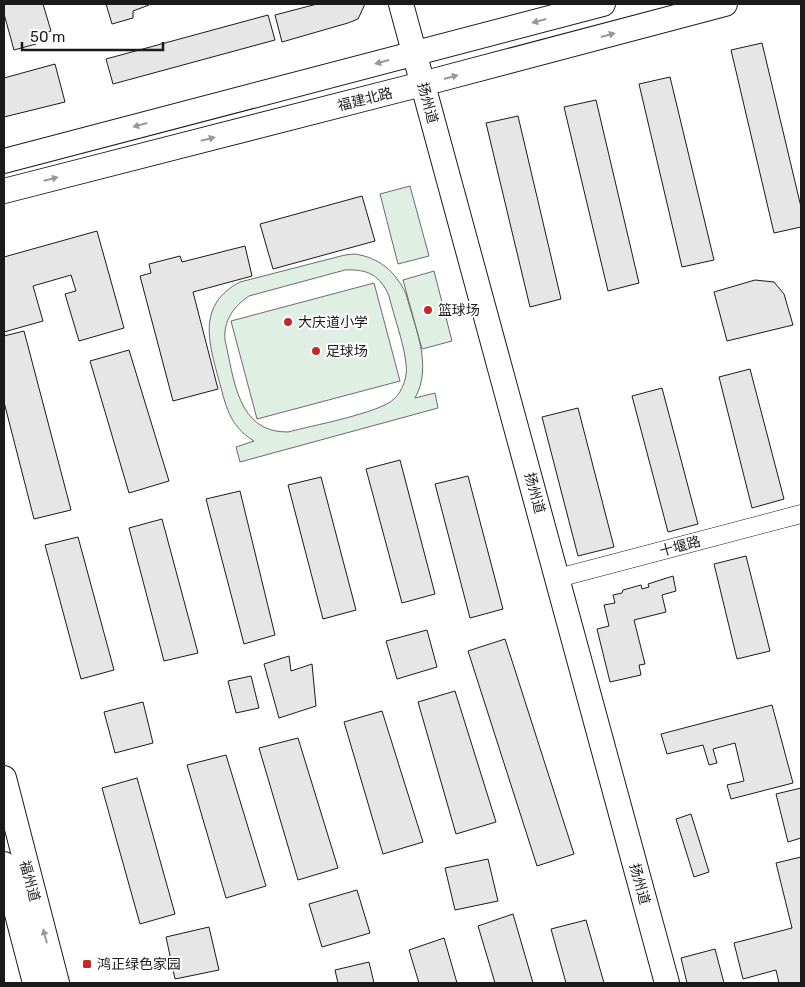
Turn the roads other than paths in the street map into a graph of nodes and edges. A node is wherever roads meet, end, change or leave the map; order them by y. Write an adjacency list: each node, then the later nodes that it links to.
1 (402, 4): 4 (street, 扬州道)
2 (603, 4): 4 (street, one-way to 4)
3 (725, 4): 5 (street, 福建北路, one-way to 3)
4 (415, 54): 5 (street, 扬州道); 6 (street, one-way to 6)
5 (422, 84): 7 (street, 福建北路, one-way to 5); 9 (street, 扬州道)
6 (4, 161)
7 (4, 191)
8 (801, 514): 9 (street, 十堰路)
9 (558, 578): 14 (street, 扬州道)
10 (4, 778): 13 (street, 福州道, one-way to 10)
11 (4, 864): 12 (street, 福州道)
12 (35, 983)
13 (57, 983)
14 (667, 983)

